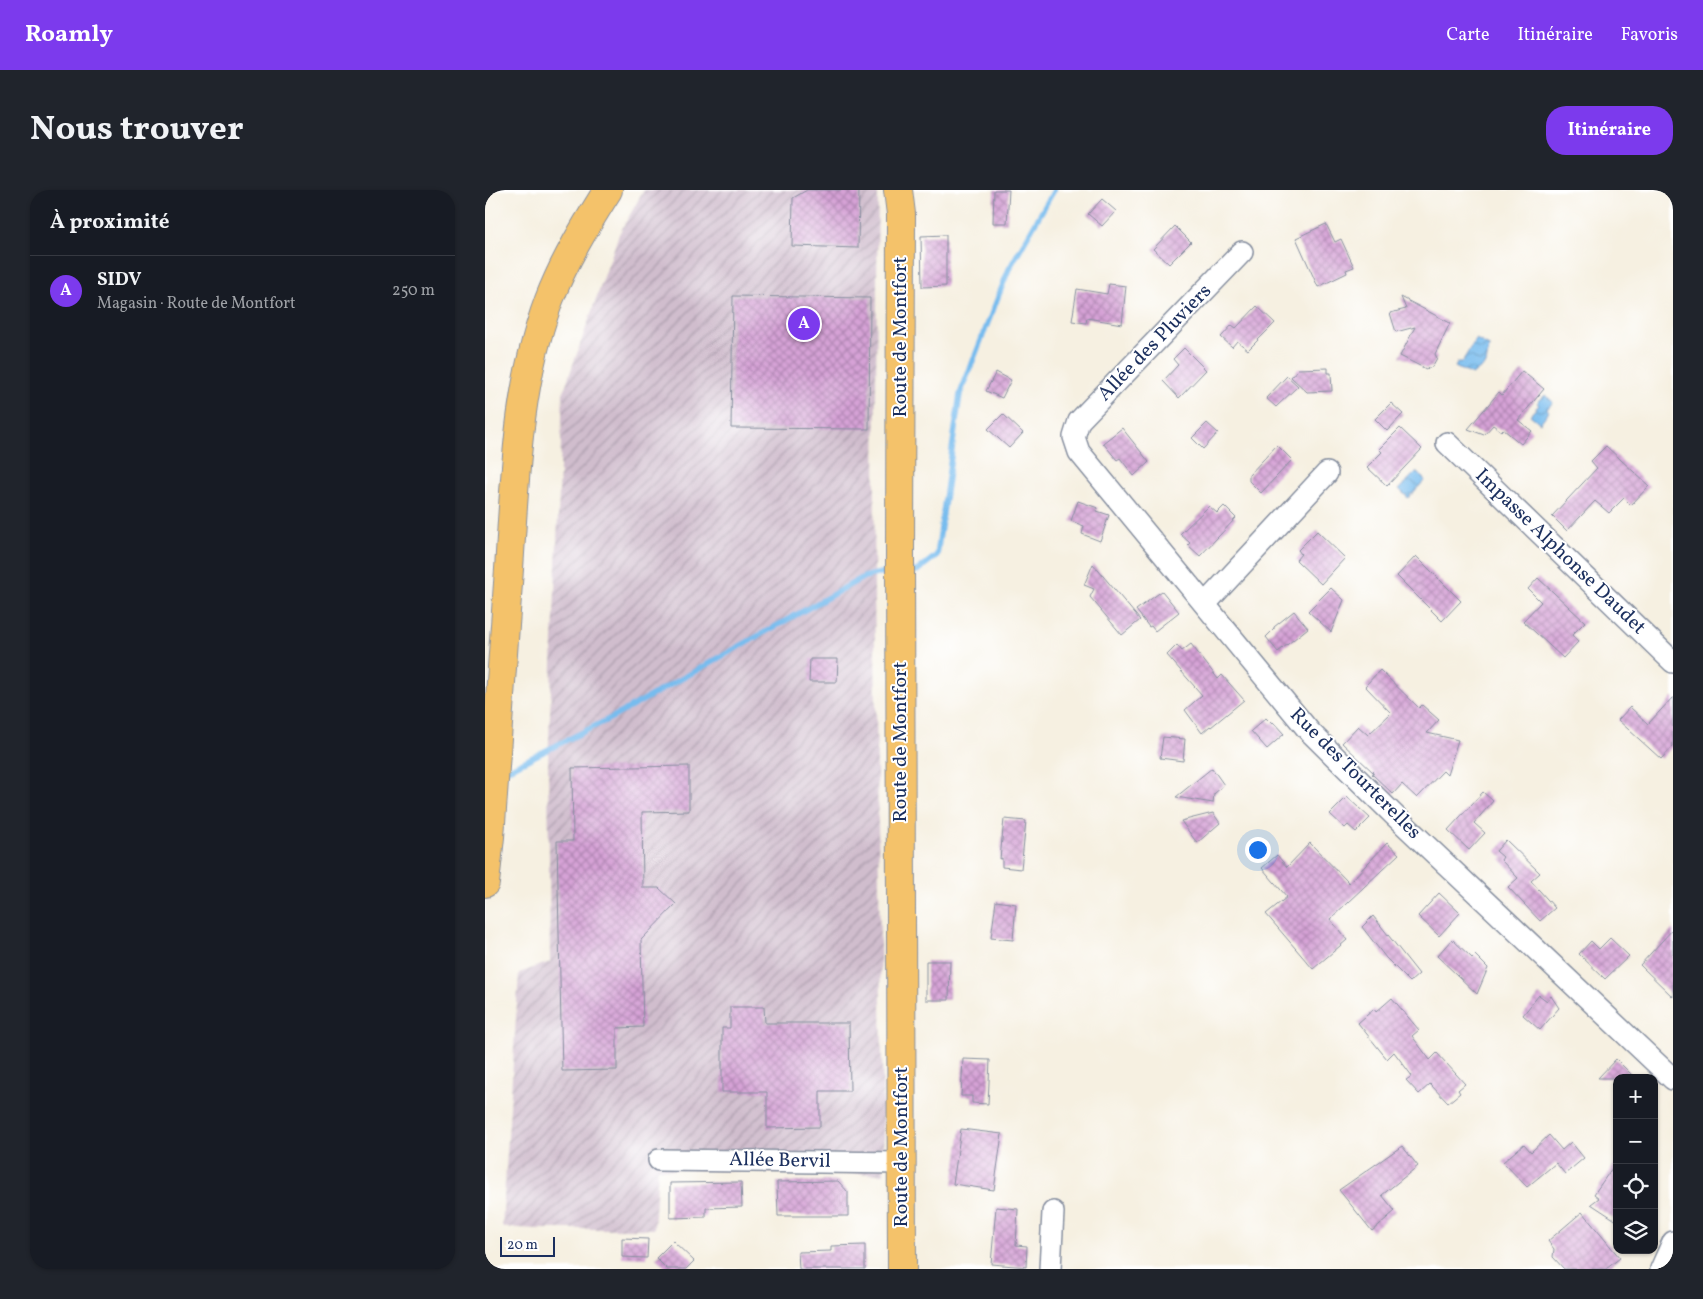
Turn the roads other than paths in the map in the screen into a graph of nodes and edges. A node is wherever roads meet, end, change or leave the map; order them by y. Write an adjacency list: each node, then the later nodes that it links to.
1 (608, 190): 9 (main road)
2 (901, 198): 12 (main road, Route de Montfort)
3 (1242, 252): 4 (street, Allée des Pluviers)
4 (1074, 437): 7 (street, Rue des Tourterelles)
5 (1447, 443): 8 (street, Impasse Alphonse Daudet)
6 (1327, 473): 7 (street)
7 (1205, 604): 10 (street, Rue des Tourterelles)
8 (1673, 662)
9 (485, 883)
10 (1673, 1079)
11 (659, 1160): 12 (street, Allée Bervil)
12 (902, 1163): 15 (main road, Route de Montfort)
13 (1053, 1212): 16 (street)
14 (1672, 1247): 17 (street)
15 (902, 1269)
16 (1050, 1269)
17 (1661, 1269)

